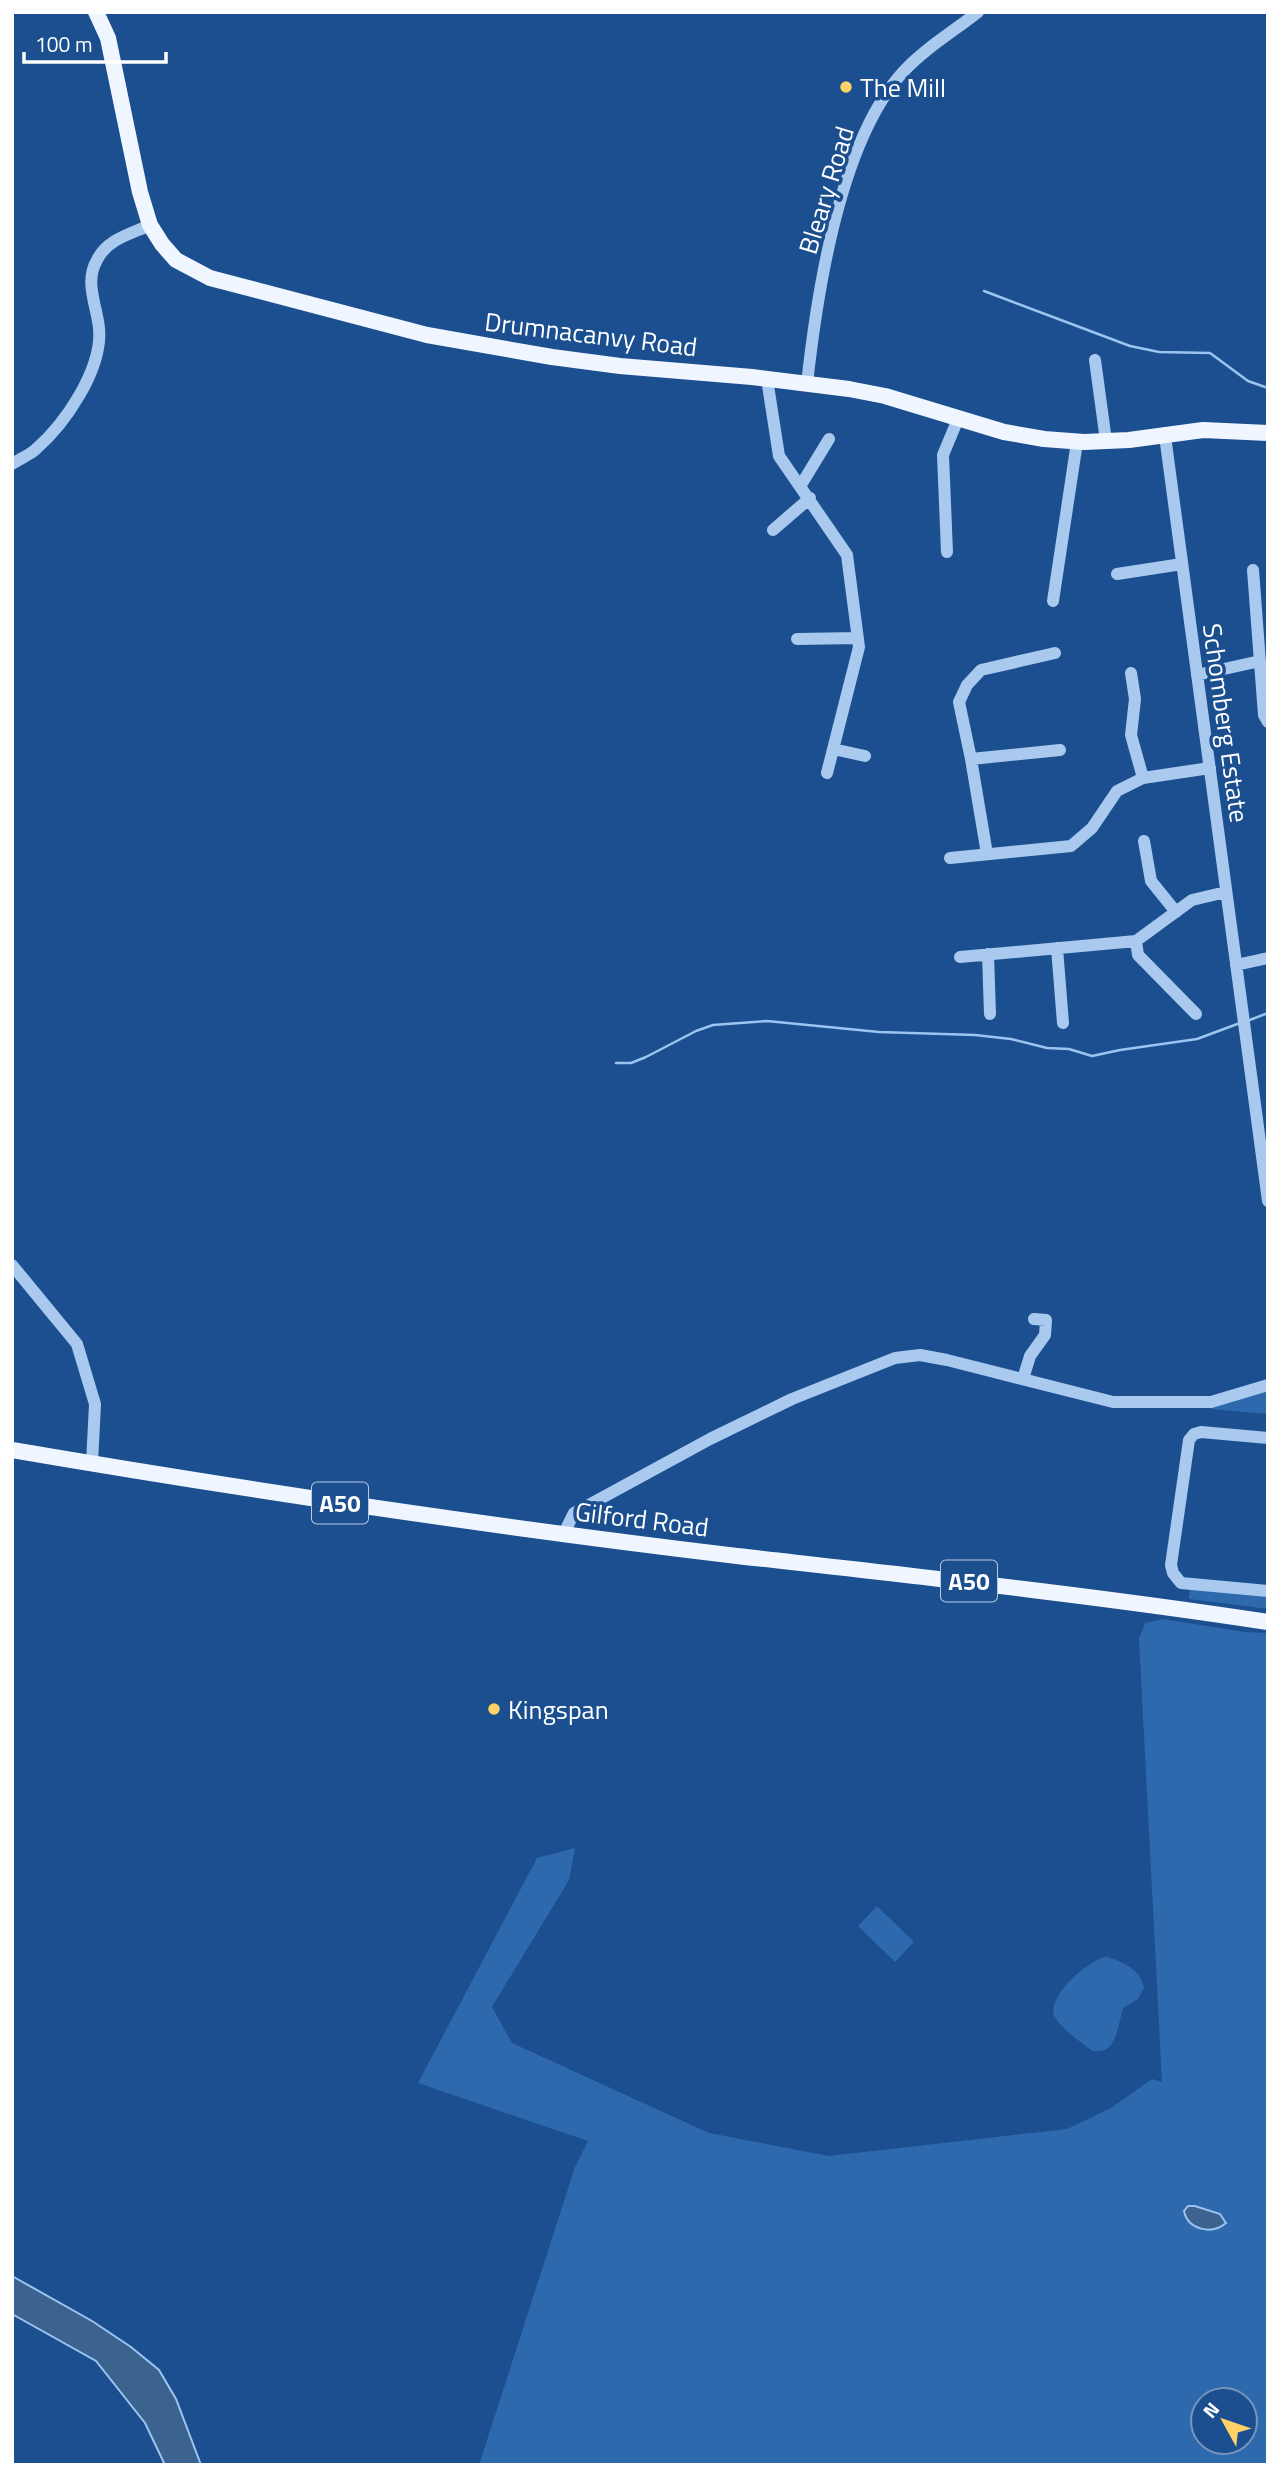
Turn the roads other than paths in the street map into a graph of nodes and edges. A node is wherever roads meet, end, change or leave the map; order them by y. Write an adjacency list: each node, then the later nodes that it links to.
1 (96, 12): 3 (main road, Drumnacanvy Road)
2 (978, 12): 6 (street, Bleary Road)
3 (150, 225): 5 (main road, Drumnacanvy Road); 13 (street)
4 (1095, 359): 11 (street)
5 (767, 379): 6 (main road, Drumnacanvy Road); 14 (street)
6 (807, 384): 7 (main road, Drumnacanvy Road)
7 (958, 419): 12 (main road, Drumnacanvy Road); 17 (street)
8 (1268, 433): 9 (main road, Drumnacanvy Road)
9 (1165, 436): 11 (main road, Drumnacanvy Road); 18 (street, Schomberg Estate)
10 (829, 439): 14 (street)
11 (1106, 441): 12 (main road, Drumnacanvy Road)
12 (1077, 442): 21 (street)
13 (12, 464)
14 (801, 485): 15 (street)
15 (810, 498): 16 (street); 23 (street)
16 (773, 530)
17 (947, 552)
18 (1182, 564): 20 (street); 28 (street, Schomberg Estate)
19 (1253, 570): 22 (street)
20 (1118, 574)
21 (1053, 601)
22 (1262, 603): 26 (street)
23 (858, 638): 24 (street); 30 (street)
24 (797, 639)
25 (1055, 653): 33 (street)
26 (1260, 661): 28 (street); 29 (street)
27 (1131, 674): 36 (street)
28 (1197, 675): 34 (street, Schomberg Estate)
29 (1268, 722)
30 (833, 749): 32 (street); 35 (street)
31 (1060, 750): 33 (street)
32 (866, 756)
33 (971, 759): 38 (street)
34 (1210, 768): 36 (street); 40 (street, Schomberg Estate)
35 (827, 774)
36 (1143, 778): 38 (street)
37 (1144, 841): 41 (street)
38 (987, 854): 39 (street)
39 (950, 858)
40 (1226, 892): 41 (street); 47 (street, Schomberg Estate)
41 (1176, 912): 42 (street)
42 (1136, 942): 43 (street); 49 (street)
43 (1057, 948): 44 (street); 50 (street)
44 (988, 954): 45 (street); 48 (street)
45 (960, 957)
46 (1268, 958): 47 (street)
47 (1236, 965): 51 (street, Schomberg Estate)
48 (990, 1014)
49 (1196, 1014)
50 (1063, 1023)
51 (1266, 1181): 52 (street, Schomberg Estate)
52 (1268, 1202)
53 (12, 1265): 59 (street)
54 (1046, 1319): 55 (street)
55 (1023, 1379): 56 (street); 60 (street)
56 (1268, 1385)
57 (1268, 1438): 61 (street)
58 (12, 1450): 59 (main road, Gilford Road / A50)
59 (92, 1463): 60 (main road, Gilford Road / A50)
60 (564, 1534): 62 (main road, Gilford Road / A50)
61 (1268, 1591)
62 (1268, 1622)

